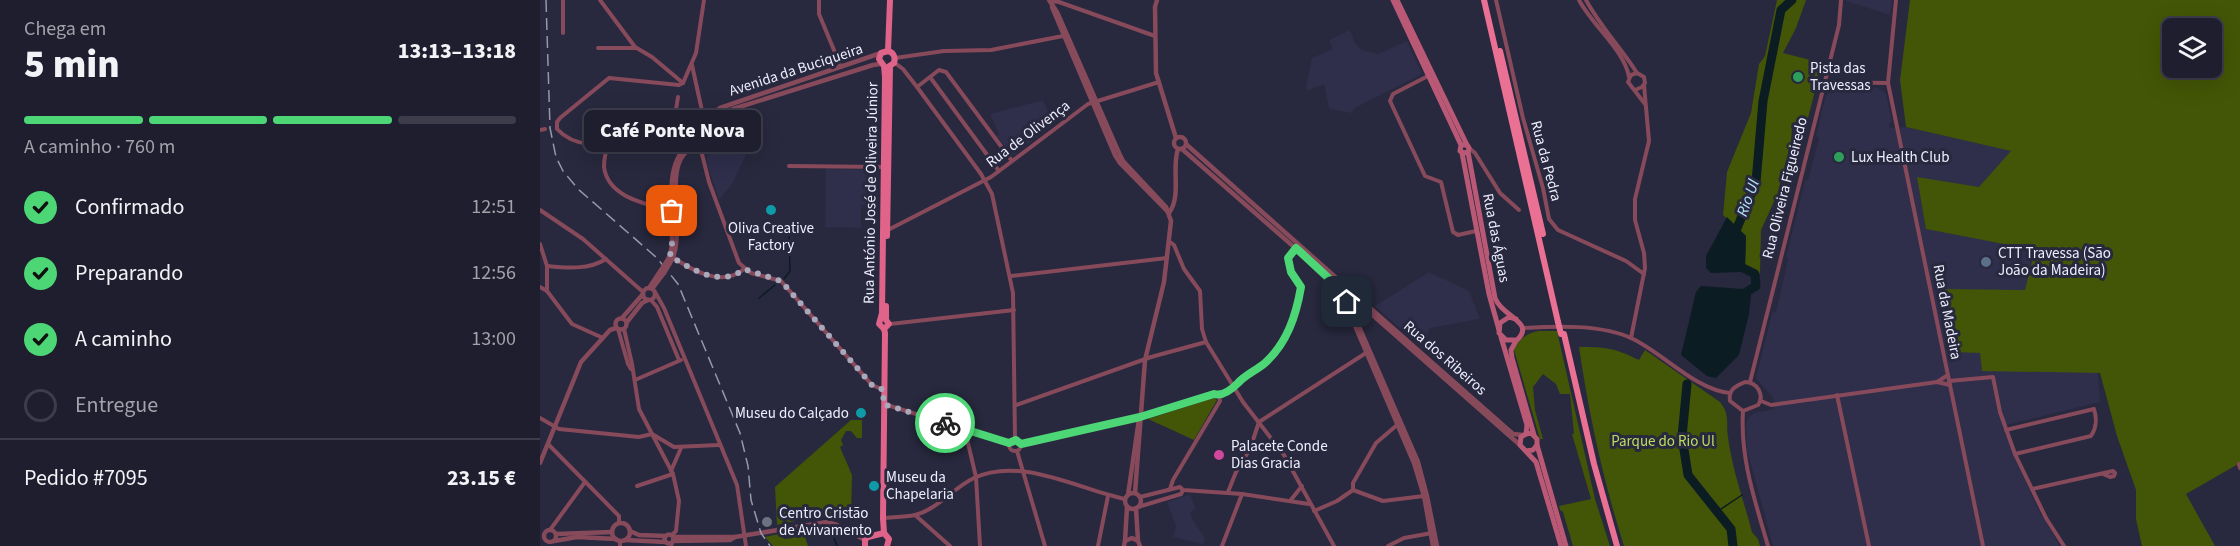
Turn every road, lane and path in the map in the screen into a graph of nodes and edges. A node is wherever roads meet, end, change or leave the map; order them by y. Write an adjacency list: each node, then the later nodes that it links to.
1 (563, 0): 17 (street)
2 (600, 0): 21 (street)
3 (704, 0): 25 (street)
4 (819, 0): 26 (street)
5 (890, 0): 22 (main road)
6 (1050, 0): 18 (street); 19 (street); 39 (street)
7 (1152, 0): 16 (street)
8 (1157, 0): 16 (street)
9 (1395, 0): 28 (main road, Rua das Águas); 50 (main road, Rua das Águas)
10 (1486, 0): 185 (highway, bridge)
11 (1496, 0): 71 (street, Rua da Pedra)
12 (1579, 0): 30 (street)
13 (1586, 0): 27 (street)
14 (1841, 0): 32 (street, Rua Oliveira Figueiredo)
15 (1896, 0): 34 (street, Rua da Madeira)
16 (1155, 7): 19 (street)
17 (563, 33)
18 (1063, 36): 24 (street); 39 (street)
19 (1155, 36): 31 (street)
20 (598, 48): 21 (street)
21 (636, 48): 33 (street)
22 (888, 51): 23 (main road); 24 (main road)
23 (880, 53): 24 (main road, Rua António José de Oliveira Júnior); 26 (street, Avenida da Buciqueira)
24 (889, 63): 36 (street); 43 (street, Avenida da Buciqueira); 54 (main road, Rua António José de Oliveira Júnior); 61 (main road, Rua António José de Oliveira Júnior)
25 (692, 64): 33 (street); 41 (street)
26 (841, 68): 41 (street, Avenida da Buciqueira)
27 (1637, 73): 30 (street); 35 (street)
28 (1428, 76): 50 (main road, Rua das Águas); 62 (street, Rua das Águas)
29 (930, 77): 36 (street); 52 (street); 55 (street)
30 (1629, 77): 37 (street)
31 (1159, 82): 39 (street, Rua de Olivença); 44 (street)
32 (1824, 82): 34 (street); 97 (street, Rua Oliveira Figueiredo)
33 (683, 83): 46 (street)
34 (1888, 83): 95 (street, Rua da Madeira)
35 (1644, 85): 37 (street); 40 (street)
36 (917, 87): 56 (street)
37 (1635, 90): 40 (street)
38 (678, 97): 45 (street)
39 (1093, 102): 52 (street, Rua de Olivença); 60 (street); 60 (street)
40 (1645, 105): 71 (street)
41 (704, 120): 42 (street)
42 (697, 135): 43 (street); 47 (street)
43 (703, 138): 47 (street, Avenida da Buciqueira)
44 (1176, 138): 48 (street, Rua dos Ribeiros); 51 (street)
45 (671, 141): 46 (street); 49 (street)
46 (610, 144): 59 (street)
47 (696, 145): 49 (street); 59 (street); 70 (street)
48 (1187, 145): 51 (street); 76 (street, Rua dos Ribeiros)
49 (684, 147): 59 (street)
50 (1466, 148): 58 (street, Rua das Águas); 62 (main road, Rua das Águas); 82 (main road, Rua das Águas)
51 (1180, 149): 60 (street); 65 (street)
52 (1012, 161): 55 (street, Rua de Olivença)
53 (789, 166): 54 (street)
54 (884, 167): 61 (main road, Rua António José de Oliveira Júnior)
55 (999, 171): 56 (street, Rua de Olivença)
56 (985, 180): 61 (street, Rua de Olivença); 72 (street)
57 (540, 210): 68 (street)
58 (1519, 210)
59 (674, 211): 67 (street)
60 (1169, 213): 63 (street)
61 (885, 231): 84 (main road, Rua António José de Oliveira Júnior)
62 (1476, 231): 87 (main road, Rua das Águas)
63 (1170, 242): 66 (street); 91 (street)
64 (540, 244): 69 (street)
65 (1296, 248): 78 (street); 100 (street)
66 (1167, 258): 72 (street); 94 (street)
67 (670, 259): 70 (street); 74 (street, bridge)
68 (606, 260): 69 (street); 77 (street)
69 (547, 266): 75 (street)
70 (744, 269): 101 (street)
71 (1644, 274): 89 (street)
72 (1011, 276): 81 (street)
73 (540, 287): 75 (street)
74 (652, 290): 77 (street); 79 (street); 93 (street)
75 (547, 291): 88 (street)
76 (1352, 292): 78 (street); 80 (street); 117 (street, Rua dos Ribeiros)
77 (643, 293): 79 (street); 83 (street)
78 (1343, 298): 80 (street); 92 (street)
79 (650, 300): 83 (street); 93 (street)
80 (1352, 301): 92 (street); 124 (street, Rua dos Ribeiros)
81 (1014, 310): 84 (street); 107 (street)
82 (1516, 319): 85 (main road); 87 (main road)
83 (625, 320): 86 (street); 86 (street)
84 (885, 323): 101 (main road, Rua António José de Oliveira Júnior)
85 (1523, 328): 89 (street); 90 (main road)
86 (619, 329): 88 (street); 96 (street)
87 (1499, 333): 90 (main road); 117 (main road, Rua das Águas)
88 (603, 338): 113 (street)
89 (1631, 338): 102 (street)
90 (1517, 340): 118 (main road)
91 (1206, 342): 94 (street); 100 (street)
92 (1368, 352): 111 (street); 112 (street)
93 (682, 360): 96 (street); 123 (street)
94 (1145, 360): 107 (street); 109 (street)
95 (1948, 375): 98 (street); 99 (street, Rua da Madeira)
96 (635, 380): 116 (street)
97 (1750, 382): 102 (street); 105 (street)
98 (1937, 382): 99 (street); 104 (street)
99 (1949, 383): 114 (street); 188 (street, Rua da Madeira)
100 (1234, 389): 103 (street); 111 (street)
101 (884, 390): 106 (main road, Rua António José de Oliveira Júnior)
102 (1730, 393): 108 (street)
103 (1219, 395): 109 (street); 138 (street)
104 (1837, 395): 105 (street); 187 (street)
105 (1761, 400): 108 (street)
106 (883, 404): 115 (street); 157 (main road, Rua António José de Oliveira Júnior)
107 (1016, 405): 119 (street)
108 (1743, 411): 186 (street)
109 (1140, 417): 122 (street); 143 (street); 148 (street)
110 (540, 418): 113 (street)
111 (1258, 422): 137 (street); 142 (street)
112 (1399, 424): 141 (street); 147 (street); 163 (street)
113 (554, 427): 116 (street); 121 (street)
114 (2006, 430): 129 (street); 129 (street)
115 (968, 431): 120 (street); 134 (street)
116 (652, 434): 126 (street); 132 (street)
117 (1524, 434): 118 (main road); 124 (main road)
118 (1534, 435): 125 (main road)
119 (1014, 439): 120 (street); 122 (street)
120 (1009, 443): 127 (street)
121 (548, 444): 130 (street); 135 (street)
122 (1021, 444): 127 (street)
123 (719, 445): 126 (street); 169 (street)
124 (1520, 445): 128 (main road)
125 (1537, 445): 128 (main road); 184 (main road)
126 (681, 448): 132 (street)
127 (1017, 451): 131 (street)
128 (1526, 451): 183 (main road)
129 (2015, 453): 139 (street)
130 (540, 463)
131 (1022, 470): 134 (street); 146 (street); 177 (street)
132 (672, 472): 136 (street); 167 (street)
133 (2103, 474): 139 (street)
134 (976, 477): 156 (street); 176 (street)
135 (585, 482): 158 (street); 159 (street)
136 (637, 486)
137 (1302, 486): 151 (street); 152 (street)
138 (1170, 489): 140 (street); 144 (street)
139 (2032, 489): 189 (street)
140 (1183, 490): 142 (street); 150 (street)
141 (1353, 490): 147 (street); 155 (street)
142 (1228, 492): 145 (street)
143 (1135, 493): 148 (street); 149 (street)
144 (1158, 493): 149 (street); 150 (street)
145 (1242, 494): 151 (street); 179 (street)
146 (1108, 496): 148 (street); 178 (street)
147 (1424, 496): 163 (street)
148 (1126, 497): 153 (street)
149 (1140, 497): 154 (street)
150 (1160, 500): 154 (street)
151 (1290, 501): 152 (street)
152 (1310, 505): 155 (street)
153 (1127, 507): 154 (street); 171 (street)
154 (1137, 508): 172 (street)
155 (1314, 511): 180 (street)
156 (915, 515): 157 (street); 175 (street)
157 (883, 518): 162 (main road, Rua António José de Oliveira Júnior)
158 (620, 523): 160 (street); 161 (street)
159 (550, 530): 164 (street); 165 (street)
160 (630, 531): 166 (street); 167 (street)
161 (612, 532): 164 (street); 166 (street)
162 (884, 533): 170 (main road); 173 (main road, Rua António José de Oliveira Júnior)
163 (1433, 533): 181 (street); 182 (street)
164 (556, 534): 168 (street)
165 (542, 539): 168 (street)
166 (620, 541): 167 (street); 168 (street)
167 (670, 541): 169 (street)
168 (553, 542): 174 (street)
169 (744, 542): 170 (street)
170 (865, 543)
171 (1125, 544): 172 (street)
172 (1140, 544)
173 (889, 545)
174 (545, 546)
175 (950, 546)
176 (980, 546)
177 (1045, 546)
178 (1098, 546)
179 (1222, 546)
180 (1334, 546)
181 (1388, 546)
182 (1435, 546)
183 (1561, 546)
184 (1566, 546)
185 (1615, 546)
186 (1768, 546)
187 (1869, 546)
188 (1983, 546)
189 (2064, 546)

